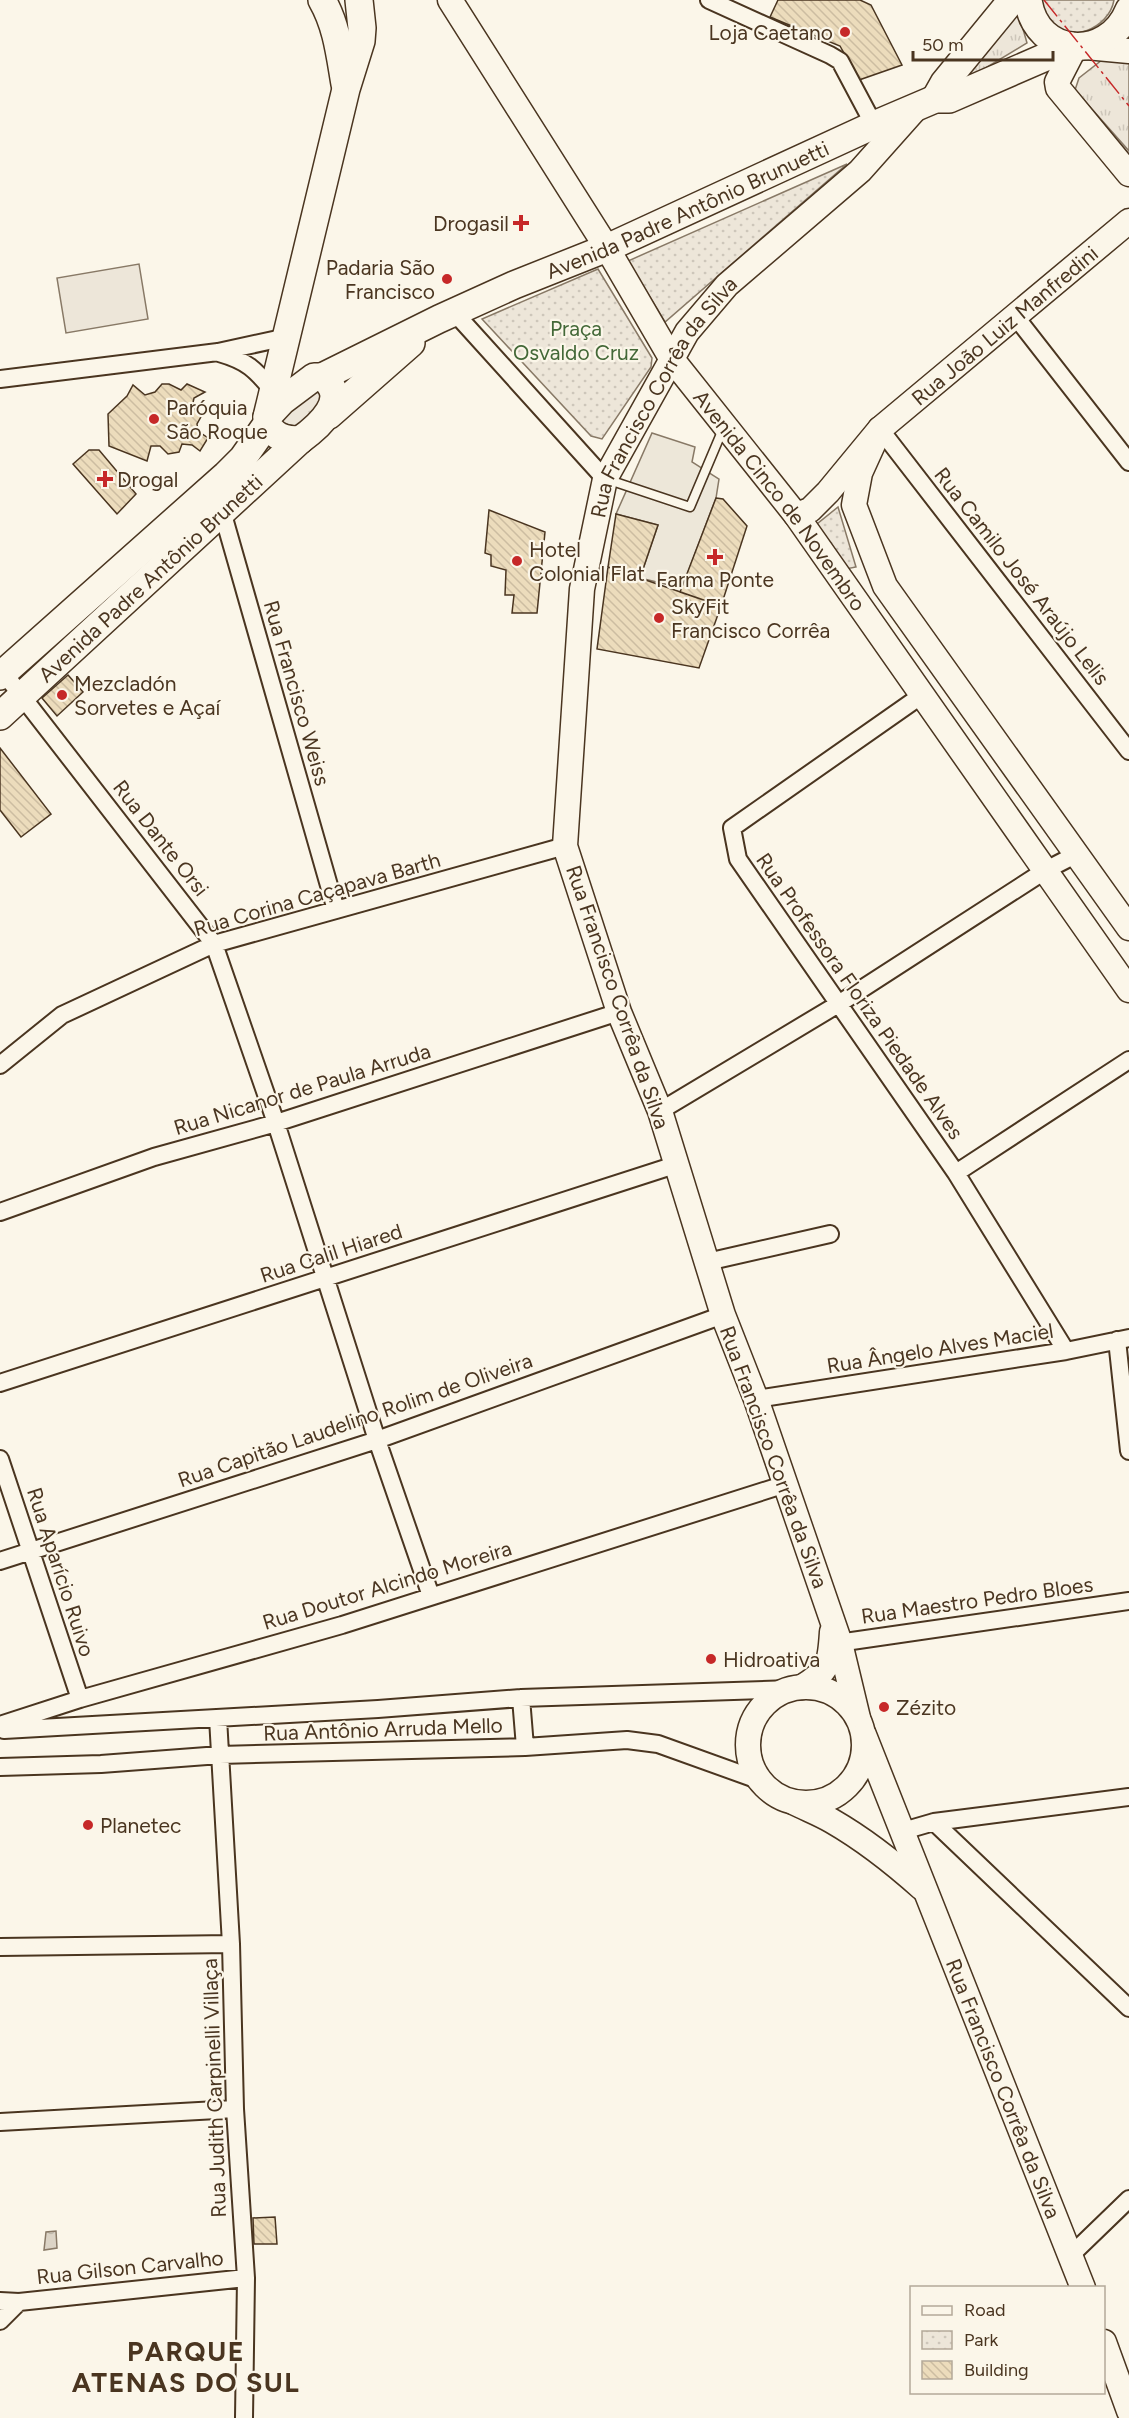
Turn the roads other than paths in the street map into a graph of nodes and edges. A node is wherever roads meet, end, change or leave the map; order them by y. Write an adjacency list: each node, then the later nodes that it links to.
1 (322, 0): 11 (main road)
2 (358, 0): 11 (main road)
3 (450, 0): 16 (main road, Avenida Cinco de Novembro)
4 (709, 0): 7 (street)
5 (1012, 0): 12 (main road)
6 (1028, 0): 9 (main road)
7 (728, 4): 13 (street)
8 (1129, 10): 9 (main road, Avenida Padre Antônio Brunuetti)
9 (1077, 46): 10 (main road); 12 (main road, Avenida Padre Antônio Brunuetti); 14 (main road)
10 (1129, 51)
11 (346, 88): 19 (main road)
12 (926, 103): 13 (main road, Avenida Padre Antônio Brunuetti); 21 (main road, Rua Francisco Corrêa da Silva)
13 (874, 125): 16 (main road, Avenida Padre Antônio Brunuetti)
14 (1129, 174)
15 (1129, 221): 18 (main road, Rua João Luiz Manfredini)
16 (607, 248): 17 (main road, Avenida Padre Antônio Brunuetti); 21 (main road, Avenida Cinco de Novembro)
17 (446, 315): 22 (main road, Avenida Padre Antônio Brunuetti); 25 (main road, Avenida Padre Antônio Brunuetti); 30 (street)
18 (1015, 316): 27 (main road, Rua João Luiz Manfredini); 29 (street)
19 (287, 338): 20 (street); 22 (main road); 24 (main road)
20 (218, 352): 23 (street); 24 (street)
21 (671, 358): 26 (main road, Avenida Cinco de Novembro); 30 (main road, Rua Francisco Corrêa da Silva)
22 (318, 377): 24 (main road, Avenida Padre Antônio Brunuetti); 25 (main road)
23 (0, 379)
24 (269, 411): 28 (main road); 31 (main road, Avenida Padre Antônio Brunetti)
25 (329, 415): 28 (main road, Avenida Padre Antônio Brunetti)
26 (724, 425): 30 (lane); 32 (main road, Avenida Cinco de Novembro)
27 (880, 429): 32 (main road, Rua João Luiz Manfredini); 37 (street, Rua Camilo José Araújo Lelis); 39 (main road, Avenida Cinco de Novembro)
28 (300, 440): 31 (main road, Avenida Padre Antônio Brunetti)
29 (1129, 462)
30 (605, 479): 38 (main road, Rua Francisco Corrêa da Silva)
31 (214, 502): 33 (main road, Avenida Padre Antônio Brunetti); 35 (main road, Avenida Padre Antônio Brunetti); 41 (street, Rua Francisco Weiss)
32 (796, 515): 34 (main road, Avenida Cinco de Novembro)
33 (1, 672): 35 (street, Rua Dante Orsi)
34 (922, 695): 40 (main road, Avenida Cinco de Novembro); 45 (street, Rua Professora Floriza Piedade Alves)
35 (21, 696): 36 (main road, Avenida Padre Antônio Brunetti); 43 (street, Rua Dante Orsi)
36 (0, 716)
37 (1129, 751)
38 (565, 846): 41 (street, Rua Corina Caçapava Barth); 46 (main road, Rua Francisco Corrêa da Silva)
39 (1077, 854): 40 (street); 42 (main road, Avenida Cinco de Novembro)
40 (1046, 870): 44 (main road, Avenida Cinco de Novembro); 45 (street)
41 (336, 910): 43 (street, Rua Corina Caçapava Barth)
42 (1125, 914)
43 (214, 944): 48 (street, Rua Corina Caçapava Barth); 50 (street, Rua Dante Orsi)
44 (1129, 990)
45 (840, 1003): 49 (street); 52 (street, Rua Professora Floriza Piedade Alves)
46 (619, 1012): 49 (main road, Rua Francisco Corrêa da Silva); 50 (street, Rua Nicanor de Paula Arruda)
47 (1129, 1060): 52 (street)
48 (0, 1065)
49 (660, 1111): 51 (main road, Rua Francisco Corrêa da Silva)
50 (276, 1123): 53 (street, Rua Nicanor de Paula Arruda); 56 (street, Rua Dante Orsi)
51 (675, 1165): 55 (main road, Rua Francisco Corrêa da Silva); 56 (street, Rua Calil Hiared)
52 (956, 1173): 59 (street, Rua Professora Floriza Piedade Alves)
53 (0, 1212)
54 (830, 1234): 55 (street)
55 (707, 1262): 57 (main road, Rua Francisco Corrêa da Silva)
56 (324, 1279): 60 (street, Rua Calil Hiared); 62 (street, Rua Dante Orsi)
57 (723, 1315): 61 (main road, Rua Francisco Corrêa da Silva); 62 (street, Rua Capitão Laudelino Rolim de Oliveira)
58 (1123, 1339): 59 (street, Rua Ângelo Alves Maciel); 63 (street)
59 (1066, 1351): 61 (street, Rua Ângelo Alves Maciel)
60 (0, 1383)
61 (756, 1399): 65 (main road, Rua Francisco Corrêa da Silva)
62 (377, 1440): 66 (street, Rua Capitão Laudelino Rolim de Oliveira); 68 (street, Rua Dante Orsi)
63 (1129, 1445)
64 (0, 1459): 66 (street, Rua Aparício Ruivo)
65 (786, 1484): 68 (street, Rua Doutor Alcindo Moreira); 70 (main road, Rua Francisco Corrêa da Silva)
66 (31, 1551): 67 (street, Rua Capitão Laudelino Rolim de Oliveira); 73 (street, Rua Aparício Ruivo)
67 (0, 1561)
68 (431, 1596): 73 (street, Rua Doutor Alcindo Moreira)
69 (1129, 1601): 70 (street, Rua Maestro Pedro Bloes)
70 (835, 1637): 71 (main road); 76 (main road, Rua Francisco Corrêa da Silva)
71 (796, 1688): 72 (street); 76 (main road); 81 (main road)
72 (521, 1698): 74 (street); 78 (street)
73 (80, 1700): 75 (street, Rua Doutor Alcindo Moreira)
74 (218, 1718): 77 (street); 79 (street, Rua Judith Carpinelli Villaça)
75 (0, 1725)
76 (861, 1726): 83 (main road); 85 (main road, Rua Francisco Corrêa da Silva)
77 (0, 1731)
78 (525, 1747): 79 (street, Rua Antônio Arruda Mello); 81 (street, Rua Antônio Arruda Mello)
79 (220, 1755): 80 (street, Rua Antônio Arruda Mello); 88 (street, Rua Judith Carpinelli Villaça)
80 (0, 1767)
81 (761, 1781): 83 (main road)
82 (1129, 1797): 84 (street)
83 (792, 1802): 86 (main road, Rua Francisco Corrêa da Silva)
84 (934, 1821): 85 (street); 90 (street)
85 (903, 1831): 86 (main road); 87 (main road, Rua Francisco Corrêa da Silva)
86 (863, 1840): 87 (main road, Rua Francisco Corrêa da Silva)
87 (924, 1889): 94 (main road, Rua Francisco Corrêa da Silva)
88 (231, 1944): 89 (street); 91 (street, Rua Judith Carpinelli Villaça)
89 (0, 1947)
90 (1129, 2008)
91 (235, 2109): 92 (street); 95 (street, Rua Judith Carpinelli Villaça)
92 (0, 2122)
93 (1129, 2199): 94 (street)
94 (1070, 2256): 96 (main road, Rua Francisco Corrêa da Silva)
95 (246, 2278): 98 (street, Rua Gilson Carvalho); 102 (street, Rua Judith Carpinelli Villaça)
96 (1082, 2286)
97 (0, 2301): 98 (street, Rua Gilson Carvalho)
98 (19, 2302): 99 (street)
99 (0, 2321)
100 (1105, 2345): 101 (main road)
101 (1129, 2411)
102 (244, 2418)

